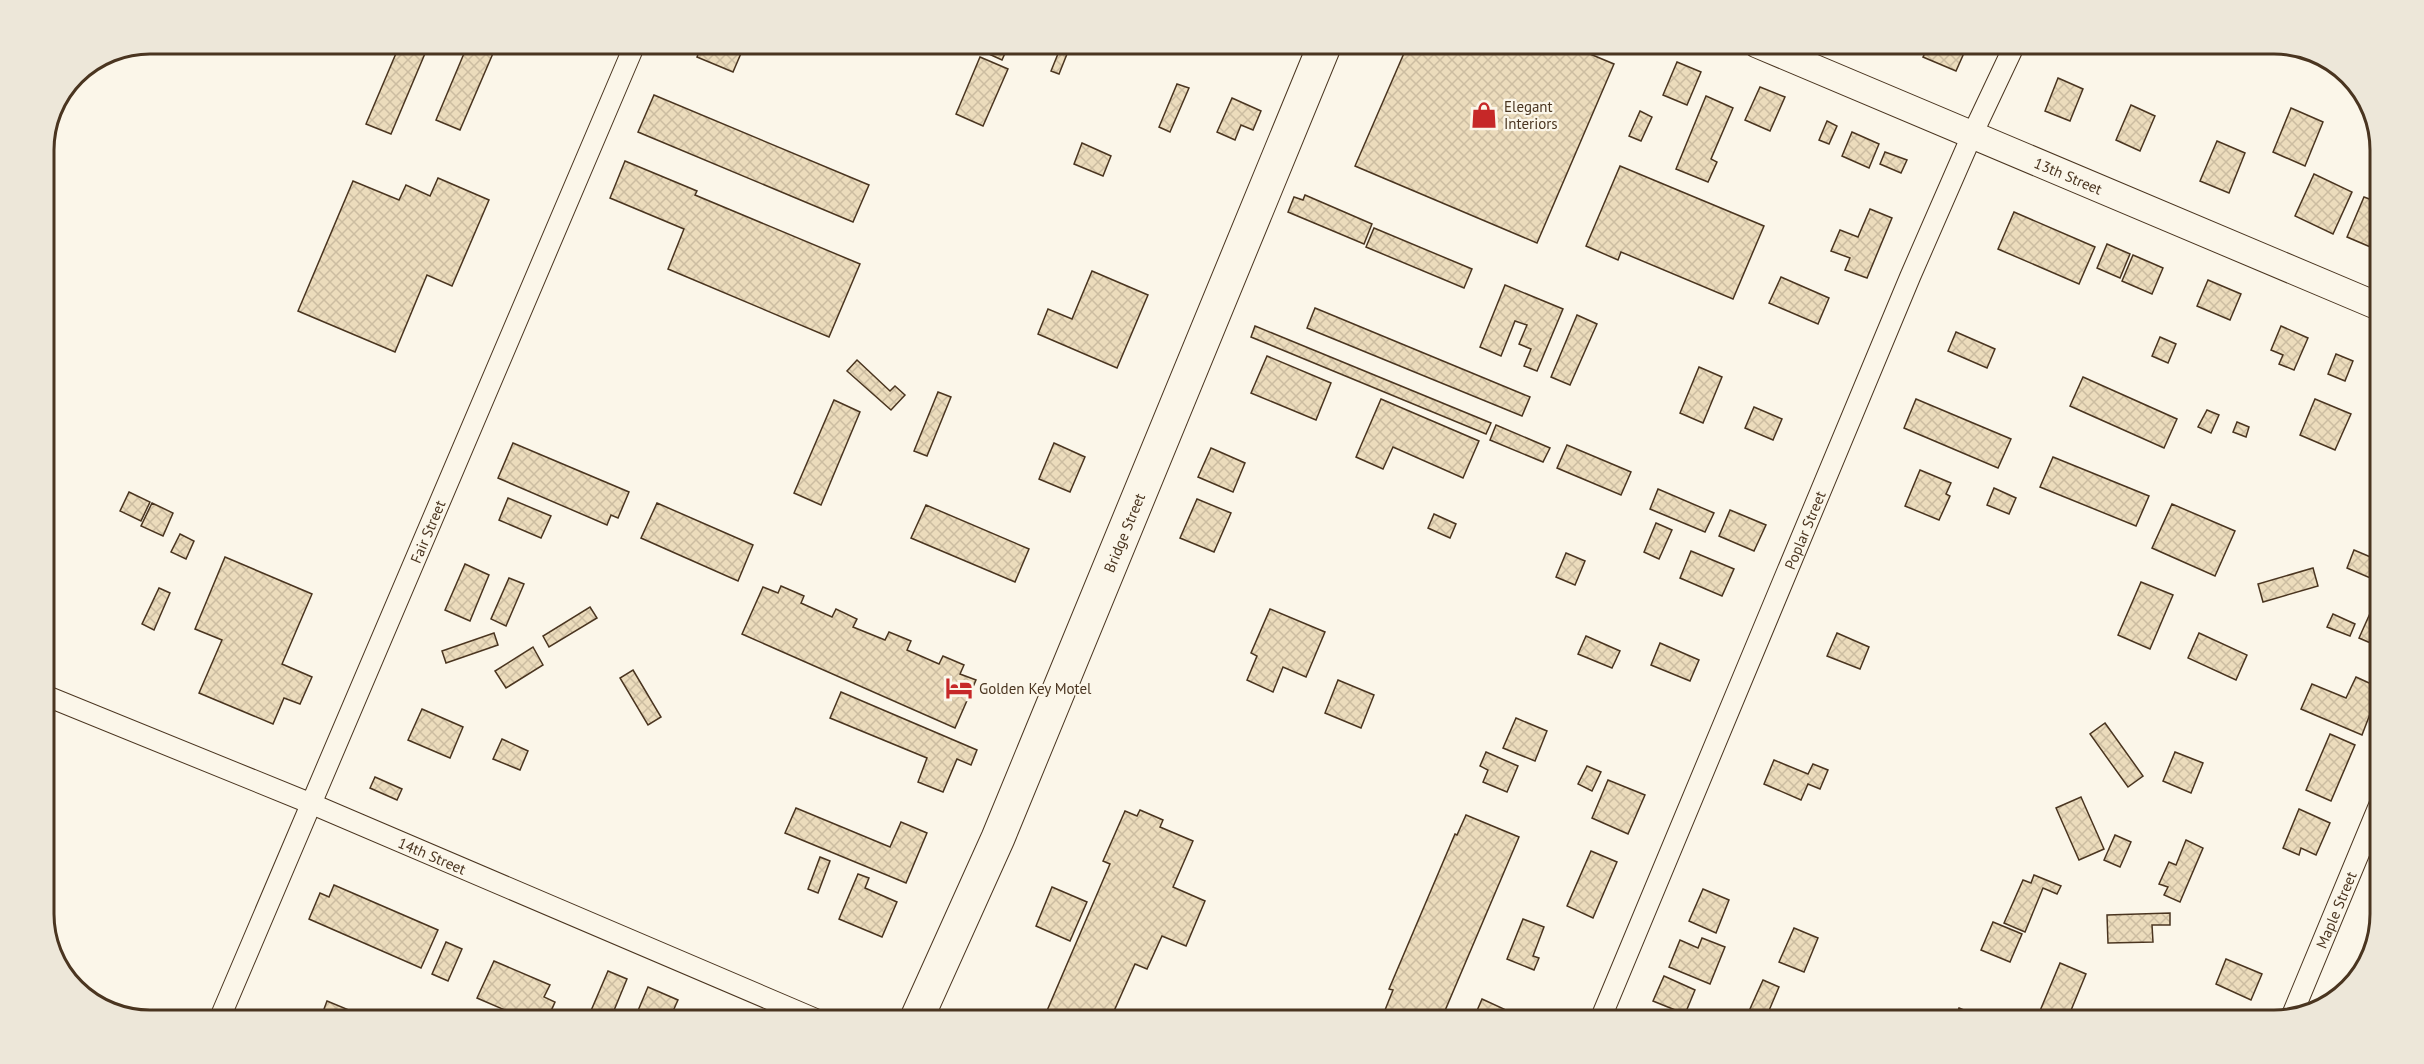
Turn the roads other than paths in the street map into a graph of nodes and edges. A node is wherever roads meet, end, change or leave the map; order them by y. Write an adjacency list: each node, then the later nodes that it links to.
1 (631, 54): 8 (street, Fair Street)
2 (1321, 54): 13 (highway, Bridge Street)
3 (1781, 54): 5 (main road, 13th Street)
4 (2010, 54): 5 (street, Poplar Street)
5 (1972, 135): 6 (main road, 13th Street); 14 (street, Poplar Street)
6 (2370, 303)
7 (54, 699): 8 (street, 14th Street)
8 (312, 804): 11 (street, Fair Street); 12 (street, 14th Street)
9 (2370, 827): 10 (street, Maple Street)
10 (2295, 1008)
11 (223, 1010)
12 (795, 1010)
13 (921, 1010)
14 (1604, 1010)

